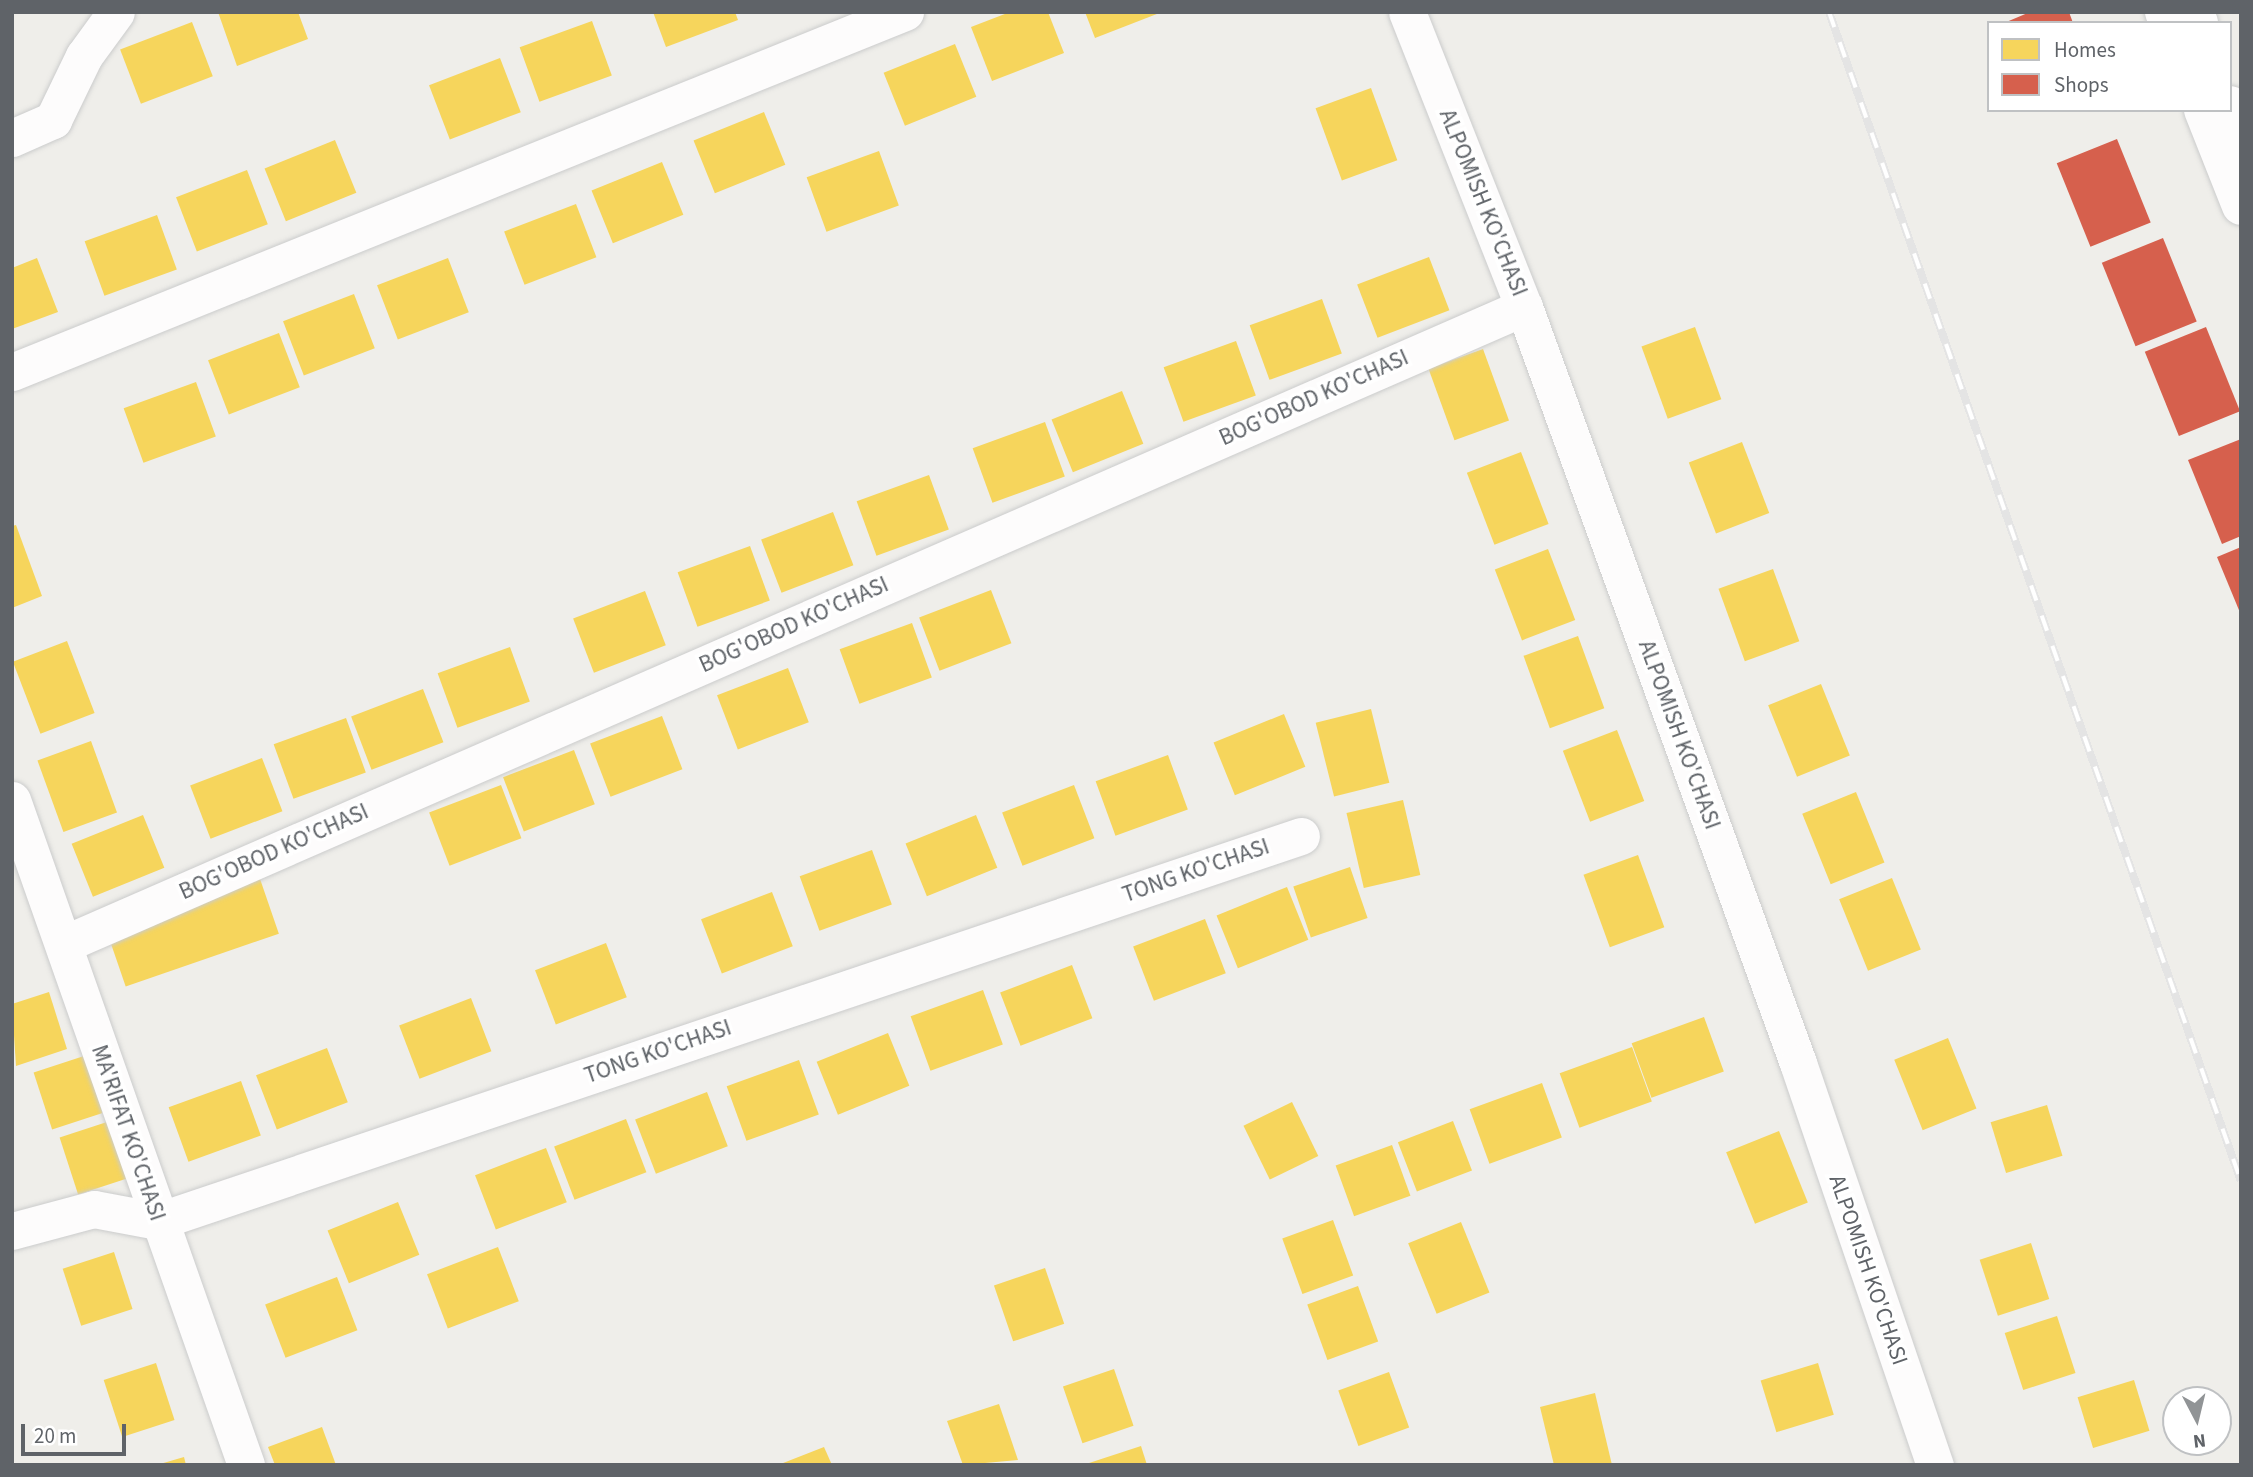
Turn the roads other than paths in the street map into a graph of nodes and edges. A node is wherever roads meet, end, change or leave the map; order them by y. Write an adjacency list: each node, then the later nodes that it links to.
1 (117, 12): 7 (street)
2 (905, 12): 10 (street)
3 (1407, 12): 9 (street, ALPOMISH KO'CHASI)
4 (2232, 110): 6 (main road)
5 (2204, 112): 8 (main road)
6 (2241, 132)
7 (12, 138)
8 (2241, 206)
9 (1524, 307): 13 (street, BOG'OBOD KO'CHASI); 17 (street, ALPOMISH KO'CHASI)
10 (12, 372)
11 (12, 800): 13 (street, MA'RIFAT KO'CHASI)
12 (1301, 836): 14 (street, TONG KO'CHASI)
13 (64, 944): 14 (street, MA'RIFAT KO'CHASI)
14 (158, 1221): 15 (street, TONG KO'CHASI); 16 (street, MA'RIFAT KO'CHASI)
15 (12, 1231)
16 (246, 1465)
17 (1935, 1465)

